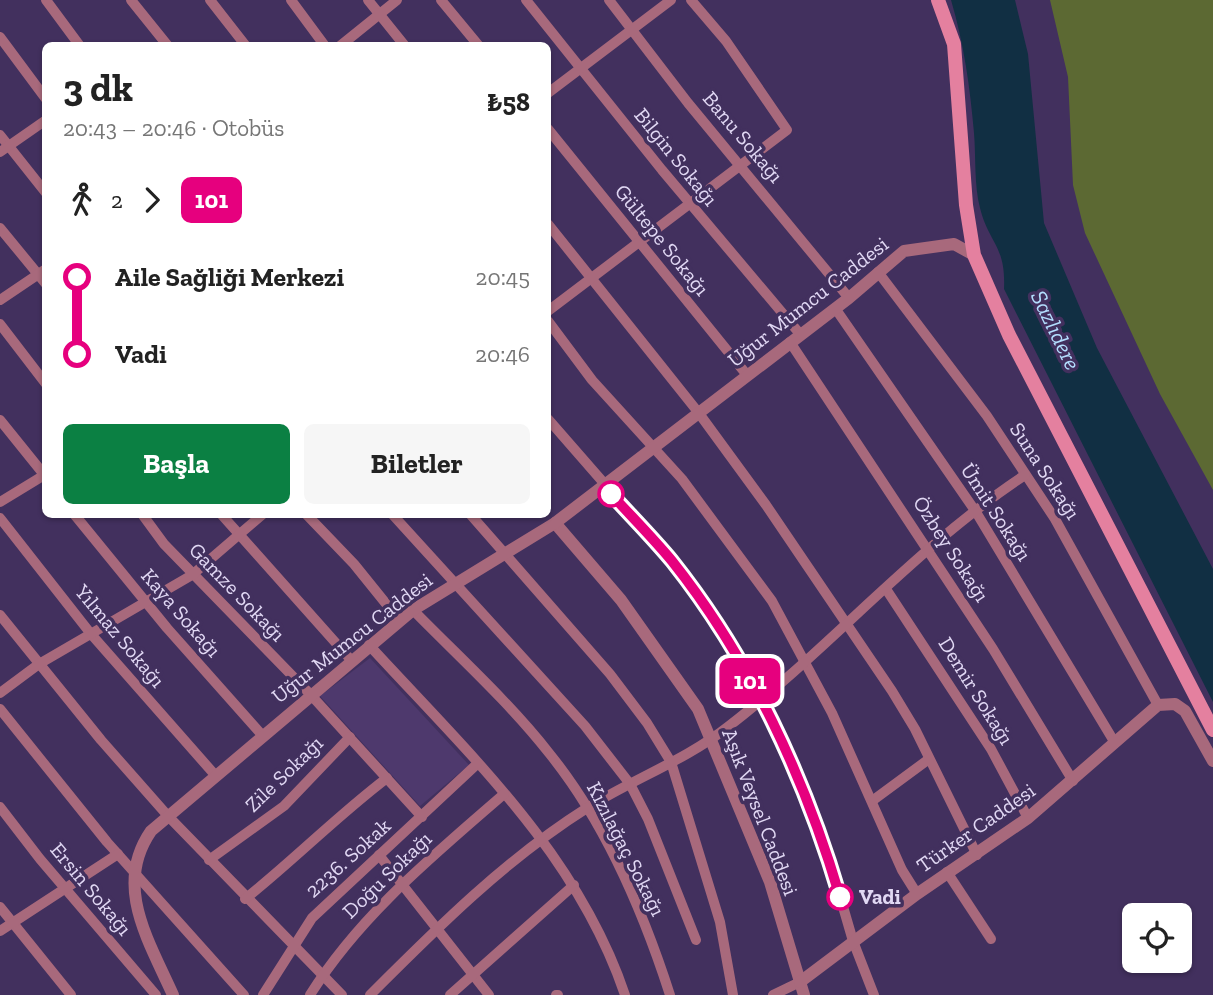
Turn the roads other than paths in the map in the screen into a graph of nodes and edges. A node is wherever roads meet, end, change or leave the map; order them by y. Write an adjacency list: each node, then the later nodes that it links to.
1 (46, 0): 16 (street)
2 (131, 0): 17 (street)
3 (211, 0): 18 (street)
4 (290, 0): 19 (street)
5 (368, 0): 13 (street)
6 (397, 0): 13 (street)
7 (441, 0): 22 (street)
8 (526, 0): 23 (street, Bilgin Sokağı)
9 (609, 0): 14 (street, Banu Sokağı)
10 (671, 0): 14 (street)
11 (691, 0): 30 (street)
12 (938, 0): 36 (main road)
13 (380, 15): 20 (street); 21 (street)
14 (632, 30): 23 (street); 30 (street, Banu Sokağı)
15 (0, 37): 25 (street)
16 (77, 42)
17 (165, 42)
18 (243, 42)
19 (322, 42)
20 (345, 42)
21 (402, 42)
22 (476, 42)
23 (580, 69): 24 (street); 32 (street, Bilgin Sokağı)
24 (551, 91)
25 (42, 94)
26 (42, 123): 29 (street)
27 (551, 133): 35 (street, Gültepe Sokağı)
28 (0, 135): 29 (street)
29 (4, 149): 31 (street)
30 (740, 163): 32 (street); 40 (street, Banu Sokağı)
31 (42, 189)
32 (691, 205): 35 (street); 46 (street, Bilgin Sokağı)
33 (0, 228): 37 (street)
34 (551, 228): 39 (street)
35 (639, 243): 39 (street); 47 (street, Gültepe Sokağı)
36 (974, 255): 38 (street, Uğur Mumcu Caddesi); 89 (main road)
37 (41, 272): 41 (street)
38 (878, 272): 40 (street, Uğur Mumcu Caddesi); 54 (street, Suna Sokağı)
39 (592, 280): 43 (street); 49 (street)
40 (849, 298): 42 (street, Uğur Mumcu Caddesi)
41 (0, 300)
42 (835, 308): 46 (street, Uğur Mumcu Caddesi); 58 (street, Ümit Sokağı)
43 (551, 309)
44 (0, 324): 48 (street)
45 (551, 325): 52 (street)
46 (795, 338): 47 (street, Uğur Mumcu Caddesi); 69 (street, Özbey Sokağı)
47 (747, 375): 49 (street, Uğur Mumcu Caddesi)
48 (42, 379)
49 (698, 412): 52 (street, Uğur Mumcu Caddesi); 78 (street)
50 (0, 420): 53 (street)
51 (551, 423): 56 (street)
52 (653, 445): 56 (street, Uğur Mumcu Caddesi); 82 (street)
53 (42, 471)
54 (1025, 475): 58 (street); 87 (street, Suna Sokağı)
55 (42, 477): 57 (street)
56 (603, 485): 67 (street, Uğur Mumcu Caddesi); 86 (street)
57 (0, 502)
58 (976, 512): 69 (street); 93 (street, Ümit Sokağı)
59 (0, 518): 79 (street, Yılmaz Sokağı)
60 (77, 518): 74 (street, Kaya Sokağı)
61 (145, 518): 71 (street, Gamze Sokağı)
62 (225, 518): 68 (street)
63 (259, 518): 68 (street)
64 (310, 518): 77 (street)
65 (396, 518): 72 (street)
66 (473, 518): 70 (street)
67 (551, 519): 70 (street, Uğur Mumcu Caddesi); 92 (street, Aşık Veysel Caddesi)
68 (241, 536): 71 (street); 81 (street)
69 (929, 552): 73 (street); 100 (street, Özbey Sokağı)
70 (503, 554): 72 (street, Uğur Mumcu Caddesi); 96 (street)
71 (192, 575): 74 (street); 85 (street, Gamze Sokağı)
72 (456, 582): 75 (street, Uğur Mumcu Caddesi); 101 (street)
73 (886, 589): 78 (street); 108 (street, Demir Sokağı)
74 (146, 602): 79 (street); 90 (street, Kaya Sokağı)
75 (413, 610): 77 (street, Uğur Mumcu Caddesi); 105 (street, Kızılağaç Sokağı)
76 (0, 615): 83 (street)
77 (400, 621): 80 (street, Uğur Mumcu Caddesi)
78 (847, 625): 82 (street); 94 (street)
79 (91, 634): 83 (street); 98 (street, Yılmaz Sokağı)
80 (369, 645): 81 (street, Uğur Mumcu Caddesi); 97 (street)
81 (351, 660): 85 (street, Uğur Mumcu Caddesi)
82 (807, 662): 86 (street); 103 (street)
83 (39, 664): 84 (street); 106 (street)
84 (0, 693)
85 (310, 694): 90 (street, Uğur Mumcu Caddesi); 91 (street, Gamze Sokağı)
86 (760, 702): 92 (street); 127 (street)
87 (1158, 705): 93 (street, Türker Caddesi); 95 (street)
88 (0, 709): 110 (street)
89 (1213, 730)
90 (262, 735): 98 (street, Uğur Mumcu Caddesi)
91 (350, 737): 99 (street, Gamze Sokağı); 113 (street, Zile Sokağı)
92 (712, 740): 96 (street); 131 (street, Aşık Veysel Caddesi)
93 (1115, 743): 100 (street, Türker Caddesi)
94 (929, 759): 103 (street); 112 (street)
95 (1213, 761)
96 (671, 762): 101 (street); 144 (street)
97 (477, 764): 102 (street); 107 (street, 2236. Sokak)
98 (215, 775): 106 (street, Uğur Mumcu Caddesi)
99 (387, 778): 107 (street, Gamze Sokağı); 120 (street)
100 (1073, 782): 108 (street, Türker Caddesi)
101 (630, 784): 105 (street); 126 (street)
102 (504, 794): 109 (street); 116 (street, Doğu Sokağı)
103 (872, 801): 119 (street)
104 (0, 807): 118 (street, Ersin Sokağı)
105 (587, 808): 109 (street); 143 (street, Kızılağaç Sokağı)
106 (168, 816): 113 (street); 114 (street, Uğur Mumcu Caddesi)
107 (422, 817): 111 (street, 2236. Sokak)
108 (1028, 818): 112 (street, Türker Caddesi)
109 (542, 839): 117 (street); 123 (street)
110 (118, 854): 114 (street); 118 (street)
111 (379, 855): 116 (street); 128 (street, 2236. Sokak)
112 (976, 855): 115 (street, Türker Caddesi)
113 (208, 860): 120 (street)
114 (134, 871): 134 (street, Uğur Mumcu Caddesi); 135 (street)
115 (947, 872): 119 (street, Türker Caddesi); 125 (street)
116 (402, 885): 123 (street); 129 (street, Doğu Sokağı)
117 (574, 885): 130 (street); 142 (street)
118 (64, 888): 122 (street); 133 (street, Ersin Sokağı)
119 (917, 894): 127 (street, Türker Caddesi)
120 (245, 899): 128 (street)
121 (0, 907): 122 (street)
122 (13, 923): 124 (street); 132 (street)
123 (437, 930): 130 (street); 139 (street)
124 (0, 931)
125 (990, 939)
126 (696, 940)
127 (853, 941): 131 (street, Türker Caddesi); 146 (street)
128 (296, 946): 129 (street); 136 (street, 2236. Sokak)
129 (323, 975): 137 (street, Doğu Sokağı); 138 (street)
130 (473, 975): 140 (street); 141 (street)
131 (802, 989): 145 (street, Türker Caddesi)
132 (71, 995)
133 (156, 995)
134 (173, 995)
135 (244, 995)
136 (262, 995)
137 (310, 995)
138 (342, 995)
139 (370, 995)
140 (450, 995)
141 (489, 995)
142 (625, 995)
143 (670, 995)
144 (733, 995)
145 (773, 995)
146 (874, 995)

